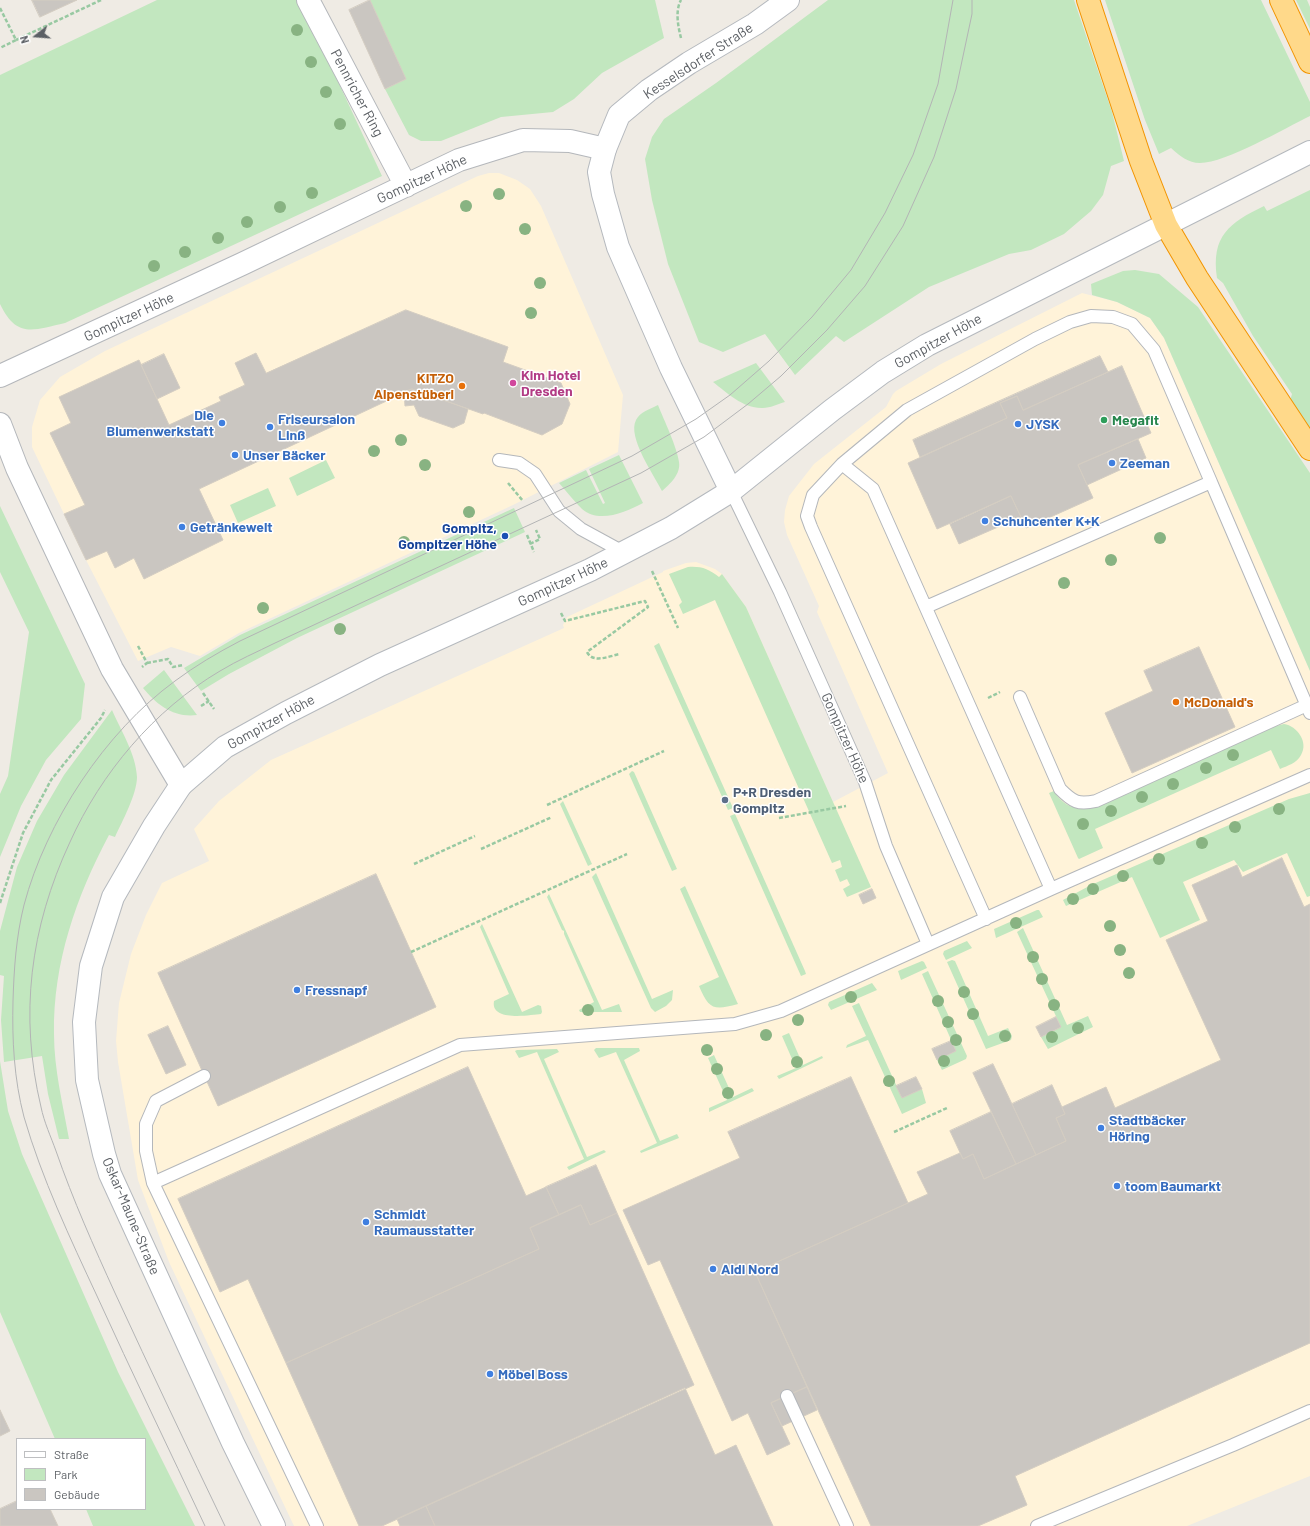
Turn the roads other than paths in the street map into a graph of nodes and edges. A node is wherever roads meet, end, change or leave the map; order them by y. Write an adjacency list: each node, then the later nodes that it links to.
1 (308, 0): 8 (street, Pennricher Ring)
2 (788, 0): 6 (street, Kesselsdorfer Straße)
3 (1088, 0): 9 (highway)
4 (1281, 0): 5 (highway)
5 (1310, 62)
6 (605, 149): 8 (street, Gompitzer Höhe); 16 (street, Gompitzer Höhe)
7 (1310, 152): 9 (street, Gompitzer Höhe)
8 (406, 186): 10 (street, Gompitzer Höhe)
9 (1166, 225): 12 (highway); 16 (street, Gompitzer Höhe)
10 (0, 376)
11 (0, 424): 22 (street)
12 (1310, 449)
13 (499, 460): 17 (lane)
14 (842, 464): 15 (lane); 18 (lane); 24 (lane)
15 (1211, 482): 18 (lane); 20 (lane)
16 (731, 491): 17 (street, Gompitzer Höhe); 25 (lane, Gompitzer Höhe)
17 (625, 553): 22 (street, Gompitzer Höhe)
18 (926, 607): 23 (lane)
19 (1020, 697): 20 (lane)
20 (1308, 709)
21 (1310, 775): 23 (lane)
22 (181, 785): 30 (street, Oskar-Maune-Straße)
23 (1052, 889): 24 (lane)
24 (986, 919): 25 (lane)
25 (928, 944): 27 (lane)
26 (204, 1076): 27 (lane)
27 (153, 1183): 31 (lane)
28 (787, 1396): 32 (lane)
29 (1310, 1411): 33 (lane)
30 (274, 1526)
31 (317, 1526)
32 (847, 1526)
33 (1037, 1526)

